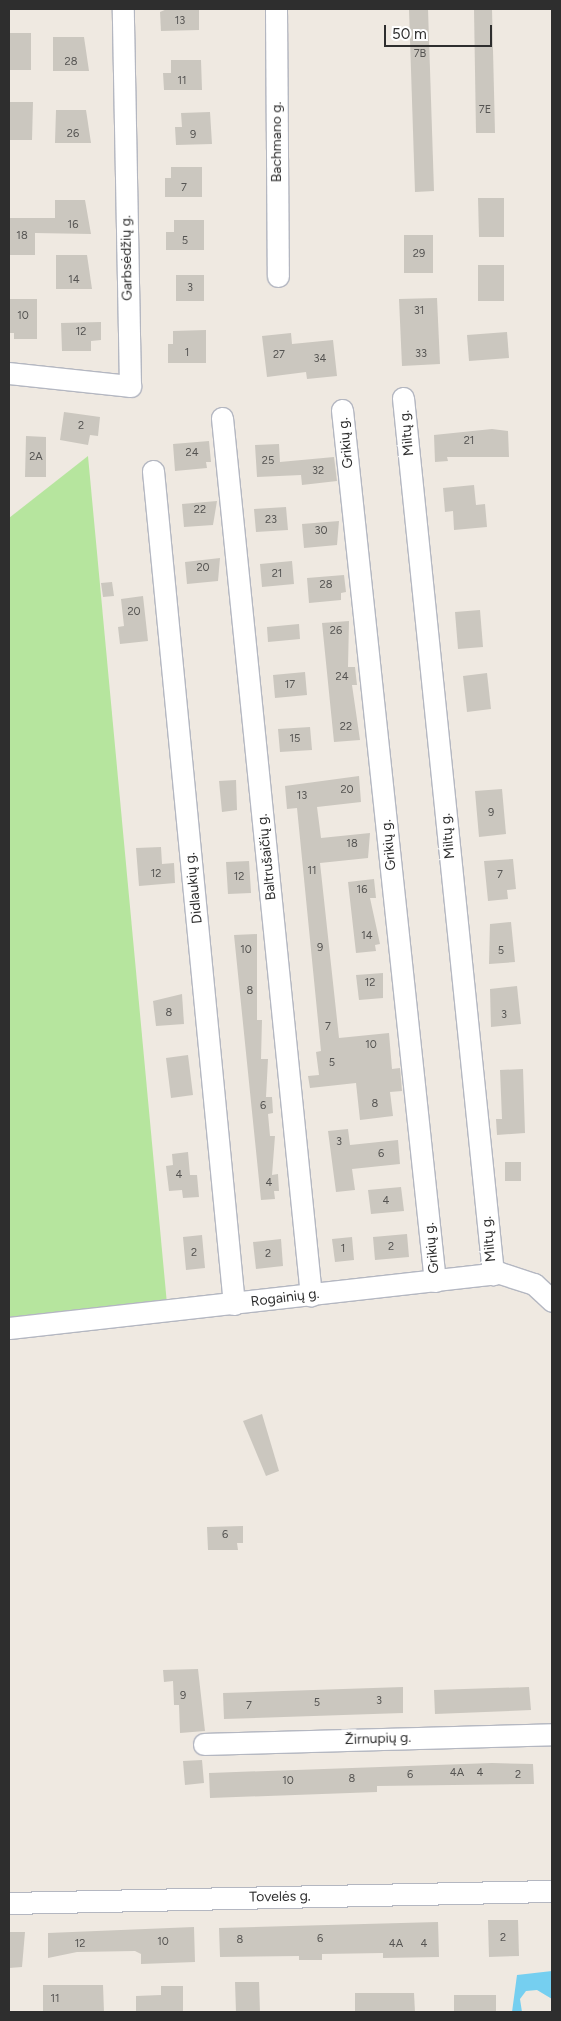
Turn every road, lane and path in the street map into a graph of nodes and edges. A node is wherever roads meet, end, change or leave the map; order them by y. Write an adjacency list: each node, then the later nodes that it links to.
1 (122, 9): 4 (street, Garbsėdžių g.)
2 (276, 9): 3 (street, Bachmano g.)
3 (278, 276)
4 (9, 373)
5 (404, 398): 9 (street, Miltų g.)
6 (342, 410): 10 (street, Grikių g.)
7 (222, 418): 11 (street, Baltrušaičių g.)
8 (153, 471): 13 (street, Didlaukių g.)
9 (493, 1274): 10 (street, Rogainių g.); 12 (street, Rogainių g.)
10 (436, 1281): 11 (street, Rogainių g.)
11 (311, 1295): 13 (street, Rogainių g.)
12 (552, 1301)
13 (234, 1304): 14 (street, Rogainių g.)
14 (9, 1328)
15 (552, 1734): 16 (street, Žirnupių g.)
16 (204, 1744)
17 (552, 1892): 18 (street, Tovelės g.)
18 (9, 1903)

